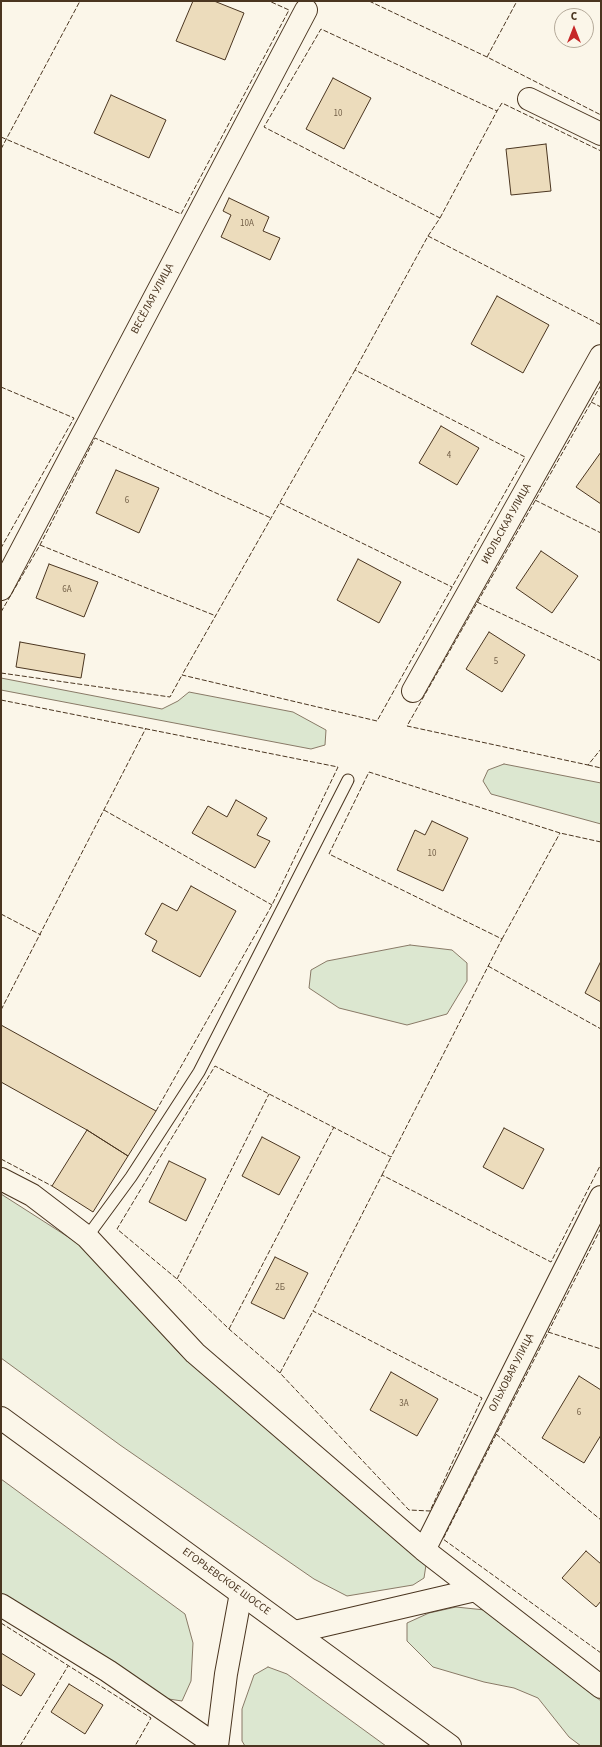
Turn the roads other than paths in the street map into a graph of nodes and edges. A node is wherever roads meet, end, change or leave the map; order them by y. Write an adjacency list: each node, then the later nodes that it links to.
1 (306, 10): 5 (street, ВЕСЁЛАЯ УЛИЦА)
2 (530, 99): 3 (street)
3 (601, 134)
4 (601, 356): 6 (street, ИЮЛЬСКАЯ УЛИЦА)
5 (1, 589)
6 (413, 691)
7 (348, 780): 10 (lane)
8 (1, 1179): 10 (street)
9 (601, 1197): 12 (street, ОЛЬХОВАЯ УЛИЦА)
10 (87, 1236): 12 (street)
11 (1, 1418): 14 (street, ЕГОРЬЕВСКОЕ ШОССЕ)
12 (424, 1550): 13 (street)
13 (475, 1590): 16 (street); 17 (street)
14 (241, 1593): 16 (street, ЕГОРЬЕВСКОЕ ШОССЕ); 18 (street)
15 (1, 1605): 18 (street)
16 (295, 1632): 19 (street, ЕГОРЬЕВСКОЕ ШОССЕ)
17 (601, 1687)
18 (217, 1746)
19 (450, 1746)

